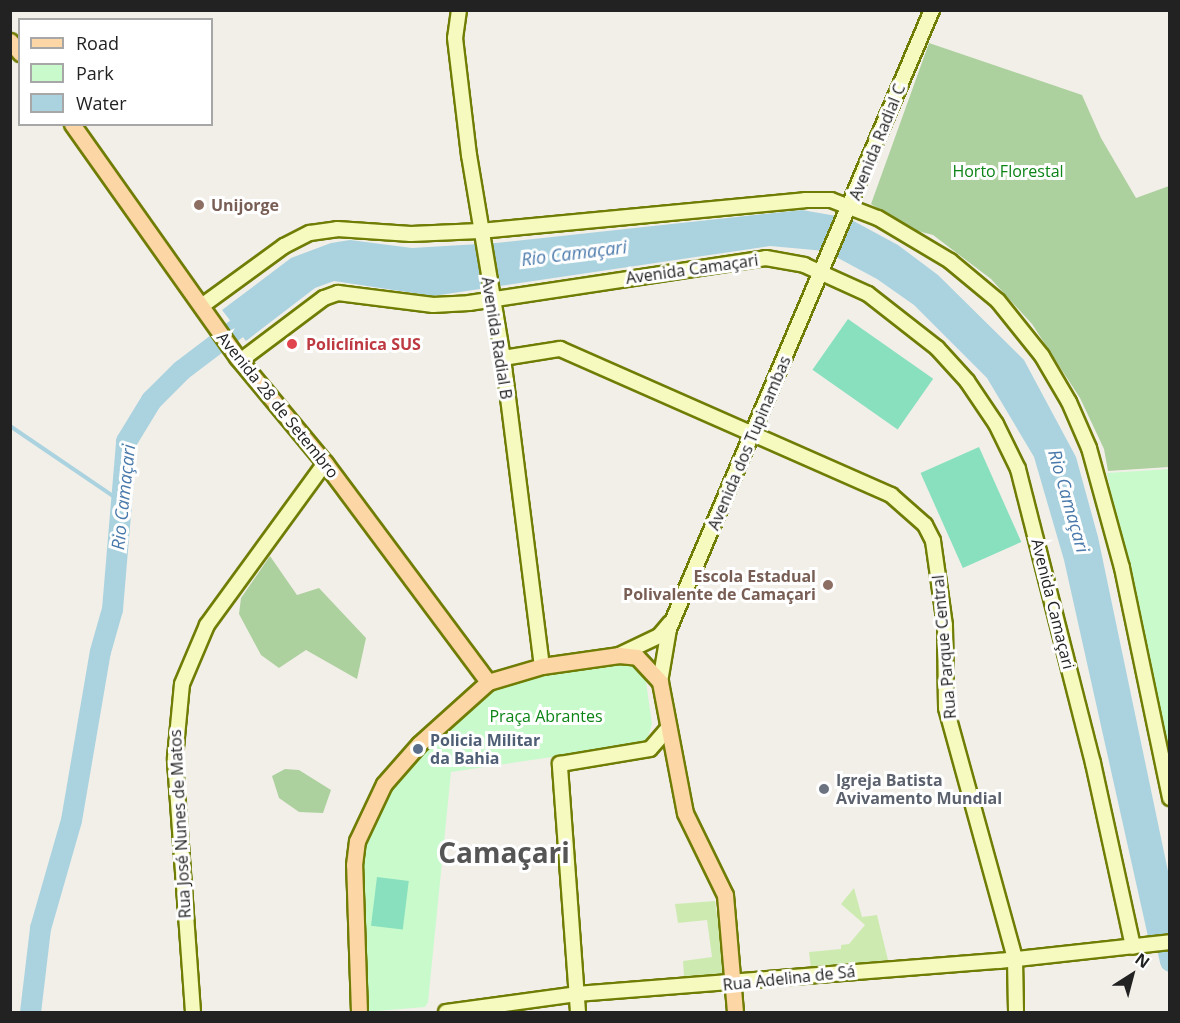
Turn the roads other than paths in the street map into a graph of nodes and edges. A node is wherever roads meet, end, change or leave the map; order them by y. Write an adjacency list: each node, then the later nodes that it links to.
1 (459, 10): 5 (street, Avenida Radial B)
2 (931, 13): 4 (street, Avenida Radial C)
3 (73, 126): 8 (main road, Avenida 28 de Setembro)
4 (849, 210): 5 (street); 6 (street, Avenida Radial C); 19 (street)
5 (481, 235): 7 (street, Avenida Radial B); 8 (street)
6 (825, 266): 7 (street, Avenida Camaçari); 11 (street, Avenida dos Tupinambas); 21 (street, Avenida Camaçari)
7 (490, 295): 9 (street, Avenida Camaçari); 10 (street, Avenida Radial B)
8 (206, 312): 9 (main road, Avenida 28 de Setembro)
9 (237, 357): 12 (main road, Avenida 28 de Setembro)
10 (503, 358): 11 (street, Rua Parque Central); 15 (street, Avenida Radial B)
11 (754, 432): 13 (street, Avenida dos Tupinambas); 22 (street, Rua Parque Central)
12 (325, 463): 16 (main road, Avenida 28 de Setembro); 25 (street, Rua José Nunes de Matos)
13 (675, 617): 14 (street, Avenida dos Tupinambas); 17 (street, Avenida dos Tupinambas)
14 (619, 655): 15 (main road); 17 (main road)
15 (542, 666): 16 (main road)
16 (488, 682): 26 (main road)
17 (660, 682): 18 (main road)
18 (669, 727): 23 (main road); 24 (street)
19 (1170, 798)
20 (1170, 942): 21 (street, Rua Adelina de Sá)
21 (1140, 946): 22 (street, Rua Adelina de Sá)
22 (1015, 960): 23 (street, Rua Adelina de Sá); 30 (street, Rua Parque Central)
23 (734, 984): 24 (street, Rua Adelina de Sá); 29 (main road)
24 (577, 994): 27 (street, Rua Adelina de Sá); 28 (street)
25 (193, 1012)
26 (359, 1012)
27 (446, 1012)
28 (578, 1012)
29 (735, 1012)
30 (1016, 1012)

